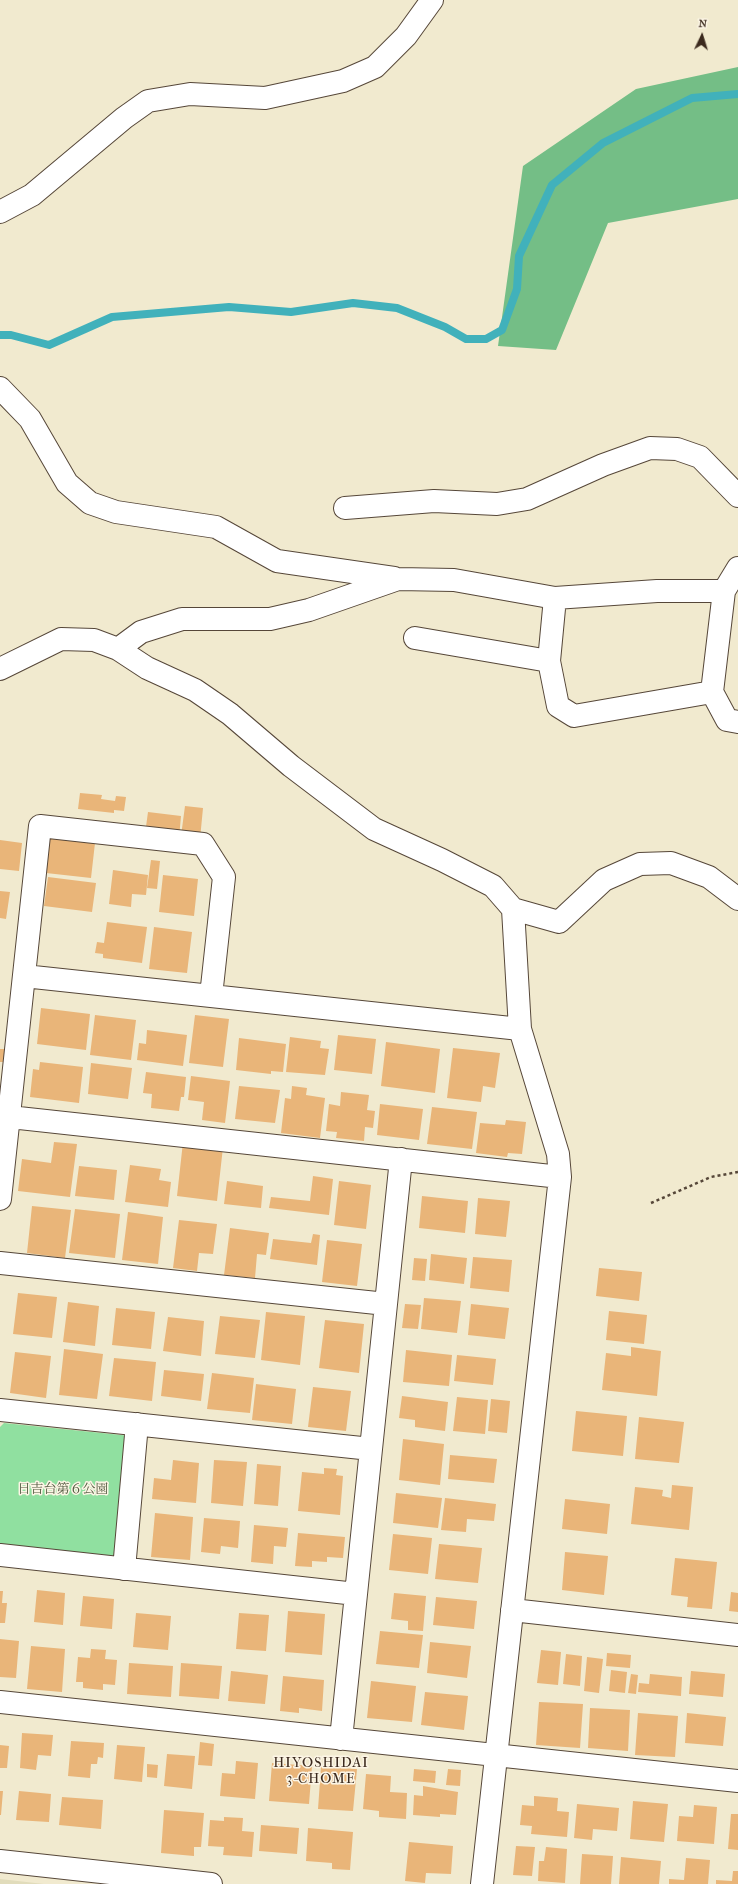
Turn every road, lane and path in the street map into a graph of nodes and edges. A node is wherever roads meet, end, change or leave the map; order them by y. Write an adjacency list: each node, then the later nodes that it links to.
1 (432, 0): 2 (street)
2 (0, 212)
3 (0, 388): 7 (street)
4 (738, 496): 5 (street)
5 (345, 508)
6 (738, 568): 8 (street)
7 (398, 579): 9 (street); 11 (street)
8 (724, 591): 9 (street); 14 (street)
9 (555, 598): 12 (street)
10 (415, 638): 12 (street)
11 (118, 649): 13 (street); 17 (street)
12 (549, 661): 14 (street)
13 (0, 669)
14 (712, 692): 15 (street)
15 (738, 722)
16 (738, 899): 17 (street)
17 (513, 909): 20 (street)
18 (24, 976): 19 (street); 19 (street); 21 (street)
19 (211, 996): 20 (street)
20 (520, 1029): 24 (street)
21 (4, 1116): 22 (street); 25 (street)
22 (401, 1160): 24 (street); 28 (street)
23 (738, 1172): 26 (path)
24 (560, 1177): 35 (street)
25 (0, 1199)
26 (651, 1203)
27 (0, 1263): 28 (street)
28 (386, 1304): 31 (street)
29 (0, 1410): 30 (street)
30 (137, 1424): 31 (street); 33 (street)
31 (371, 1449): 34 (street)
32 (0, 1555): 33 (street)
33 (124, 1569): 34 (street)
34 (356, 1594): 38 (street)
35 (512, 1610): 36 (street); 39 (street)
36 (738, 1635)
37 (0, 1702): 38 (street)
38 (341, 1738): 39 (street)
39 (496, 1755): 40 (street); 43 (street)
40 (738, 1781)
41 (0, 1861): 42 (street)
42 (211, 1884)
43 (482, 1884)

